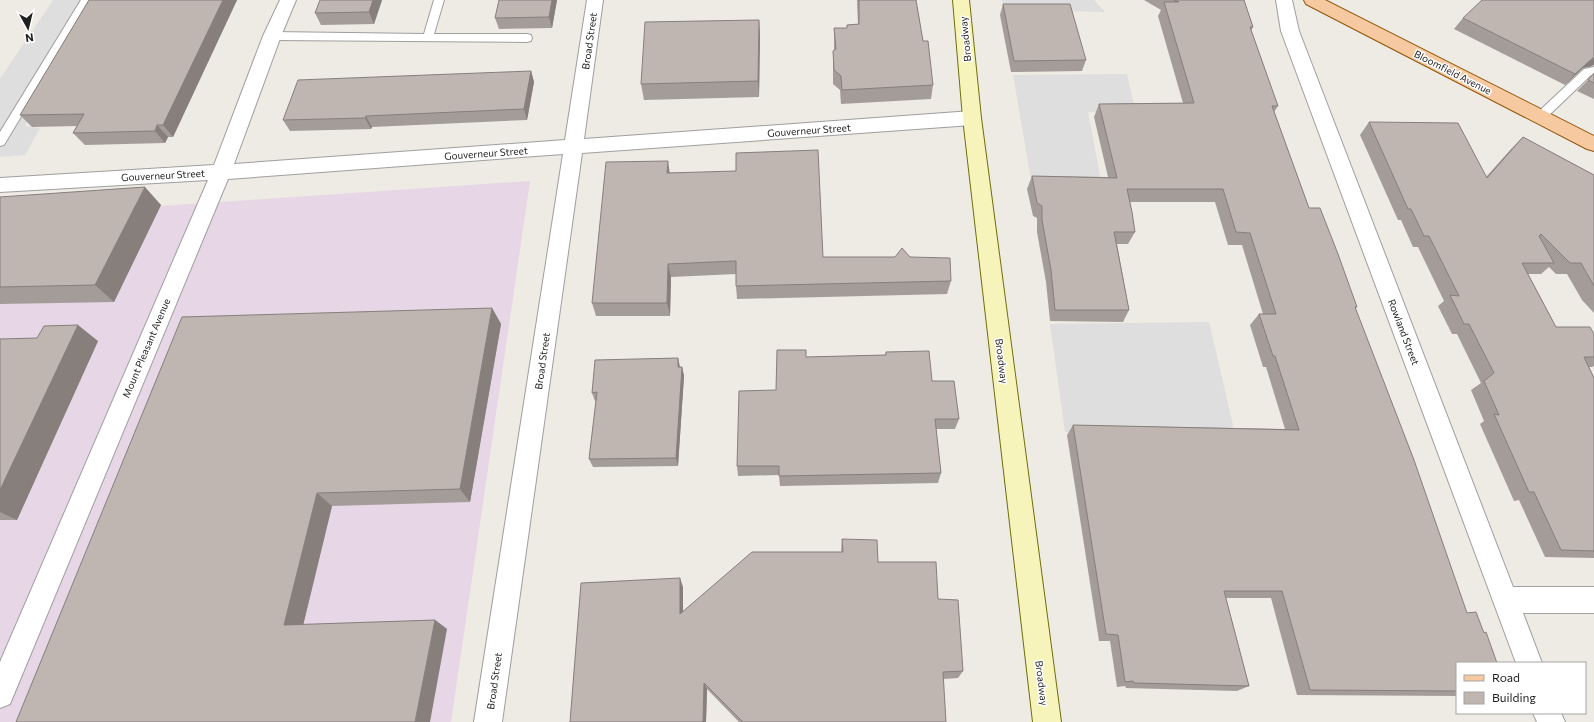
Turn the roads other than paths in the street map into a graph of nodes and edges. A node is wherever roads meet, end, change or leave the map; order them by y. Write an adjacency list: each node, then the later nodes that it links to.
1 (86, 0): 14 (lane)
2 (288, 0): 8 (street, Mount Pleasant Avenue)
3 (439, 0): 9 (lane)
4 (595, 0): 16 (street, Broad Street)
5 (961, 0): 13 (main road, Broadway)
6 (1284, 0): 19 (street, Rowland Street)
7 (1312, 0): 12 (main road, Bloomfield Avenue)
8 (272, 36): 9 (lane); 17 (street, Mount Pleasant Avenue)
9 (428, 37): 10 (lane)
10 (527, 38)
11 (1594, 71): 12 (lane)
12 (1540, 117): 15 (main road, Bloomfield Avenue)
13 (972, 118): 16 (street, Gouverneur Street); 24 (main road, Broadway)
14 (0, 142)
15 (1594, 144)
16 (573, 147): 17 (street, Gouverneur Street); 23 (street, Broad Street)
17 (220, 172): 18 (street, Gouverneur Street); 22 (street, Mount Pleasant Avenue)
18 (0, 185)
19 (1506, 600): 20 (street); 21 (street, Rowland Street)
20 (1594, 600)
21 (1529, 662)
22 (0, 694)
23 (488, 722)
24 (1047, 722)

